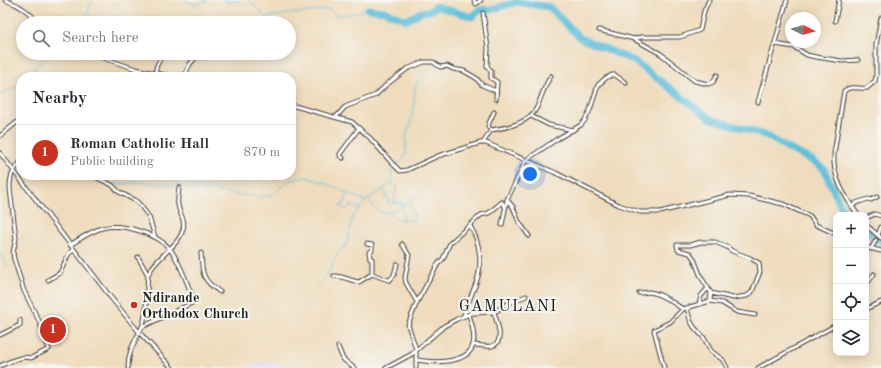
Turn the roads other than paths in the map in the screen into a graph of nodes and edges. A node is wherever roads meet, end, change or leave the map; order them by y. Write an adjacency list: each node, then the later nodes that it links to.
1 (5, 0): 8 (street)
2 (474, 0): 3 (street)
3 (481, 0)
4 (709, 0): 12 (street)
5 (787, 0): 13 (street)
6 (839, 0): 10 (street)
7 (483, 12): 26 (street)
8 (32, 16)
9 (881, 20): 51 (street)
10 (835, 21)
11 (599, 30): 12 (street)
12 (634, 39): 23 (street)
13 (775, 44): 17 (street); 28 (street)
14 (109, 60): 18 (street)
15 (161, 60): 21 (street)
16 (193, 60): 22 (street)
17 (858, 60)
18 (136, 69): 19 (street); 20 (street)
19 (135, 72)
20 (150, 72)
21 (155, 72)
22 (186, 72)
23 (717, 75)
24 (551, 76): 31 (street)
25 (626, 83): 36 (street)
26 (496, 91): 27 (street); 32 (street)
27 (496, 99)
28 (758, 102)
29 (296, 106): 32 (street)
30 (494, 112): 35 (street)
31 (531, 116): 35 (street); 36 (street)
32 (336, 117): 34 (street)
33 (16, 123): 37 (street)
34 (359, 128): 38 (street); 40 (street)
35 (490, 130): 38 (street)
36 (573, 130): 41 (street)
37 (0, 136)
38 (483, 143): 41 (street)
39 (0, 153): 43 (street)
40 (343, 158)
41 (526, 160): 49 (street); 59 (street)
42 (16, 167): 43 (street)
43 (13, 170): 44 (street); 104 (street)
44 (16, 174)
45 (21, 180): 66 (street)
46 (102, 180): 62 (street)
47 (179, 187): 68 (street)
48 (877, 197): 51 (street)
49 (507, 200): 50 (street); 60 (street)
50 (505, 207): 55 (street); 56 (street)
51 (852, 207): 52 (street)
52 (856, 212)
53 (881, 216): 54 (street)
54 (869, 217)
55 (502, 225)
56 (470, 226): 86 (street); 93 (street)
57 (869, 227): 61 (street)
58 (881, 227): 61 (street)
59 (833, 233)
60 (529, 236)
61 (880, 236)
62 (155, 238): 66 (street); 68 (street)
63 (876, 240): 69 (street)
64 (367, 244): 74 (street)
65 (402, 244): 86 (street)
66 (70, 245): 67 (street)
67 (73, 249): 78 (street); 98 (street)
68 (169, 249): 76 (street); 96 (street)
69 (871, 249): 70 (street)
70 (881, 251)
71 (201, 253): 81 (street)
72 (138, 257): 76 (street)
73 (397, 264): 74 (street)
74 (372, 274): 77 (street)
75 (874, 274): 79 (street)
76 (148, 275): 96 (street)
77 (334, 276)
78 (48, 280)
79 (869, 280)
80 (708, 288): 83 (street); 83 (street); 88 (street)
81 (220, 292)
82 (640, 293): 89 (street)
83 (711, 293): 85 (street)
84 (526, 296): 91 (street)
85 (710, 301): 88 (street); 94 (street)
86 (417, 302): 102 (street)
87 (881, 302): 90 (street)
88 (699, 304): 89 (street)
89 (685, 308): 110 (street); 111 (street)
90 (869, 308)
91 (494, 312): 92 (street); 100 (street)
92 (469, 314): 93 (street); 100 (street)
93 (464, 315): 102 (street)
94 (755, 315)
95 (20, 320): 99 (street)
96 (142, 327): 98 (street)
97 (833, 327): 112 (street)
98 (139, 332): 105 (street); 106 (street)
99 (0, 334)
100 (473, 345): 103 (street)
101 (338, 347): 107 (street)
102 (416, 349): 103 (street); 108 (street)
103 (417, 360): 109 (street)
104 (0, 366)
105 (128, 368)
106 (172, 368)
107 (354, 368)
108 (386, 368)
109 (416, 368)
110 (664, 368)
111 (727, 368)
112 (758, 368)

